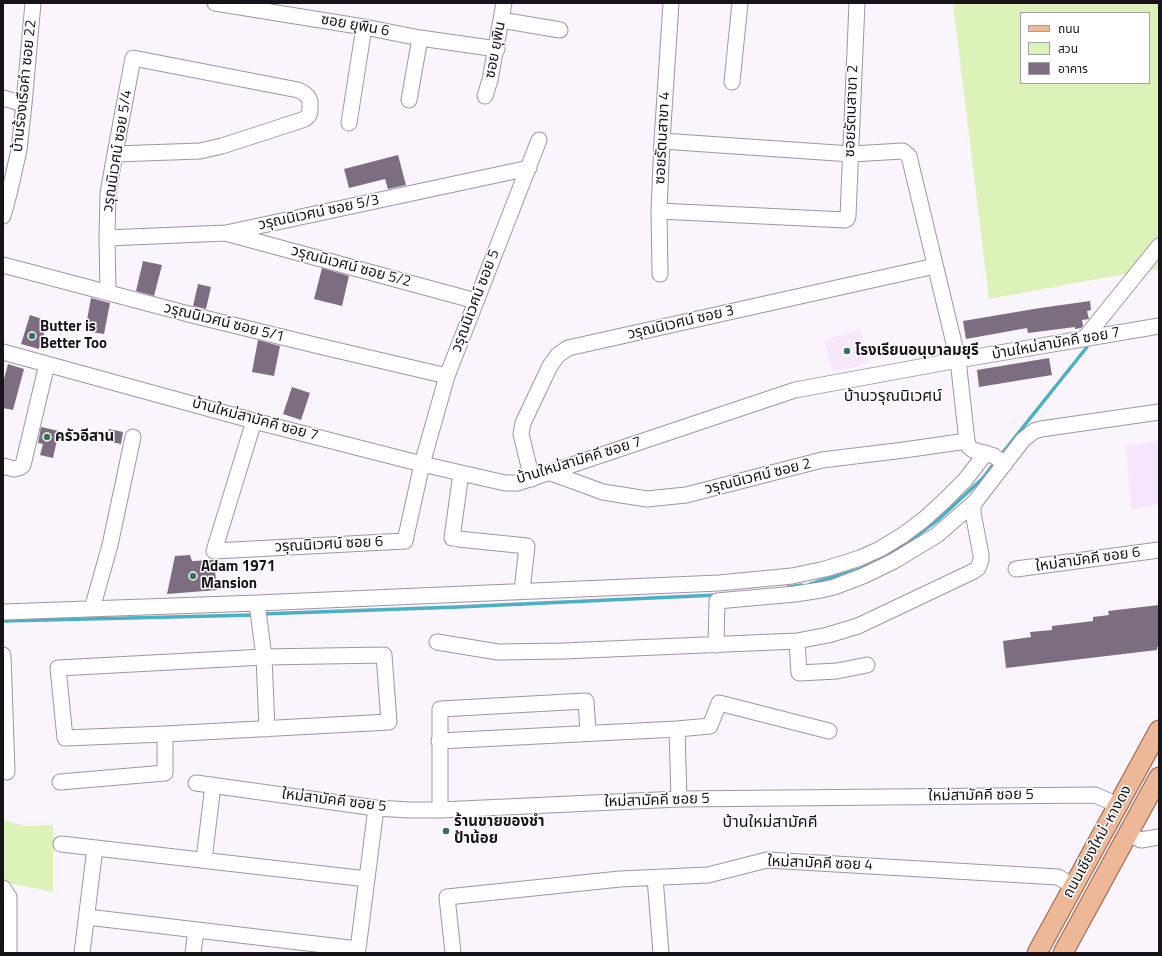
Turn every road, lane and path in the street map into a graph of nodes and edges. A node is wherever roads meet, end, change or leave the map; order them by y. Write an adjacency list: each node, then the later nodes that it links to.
1 (33, 3): 16 (street, บ้านร้องเรือคำ ซอย 22)
2 (215, 3): 8 (street, ซอย ยุพิน 6)
3 (504, 3): 7 (street, ซอย ยุพิน)
4 (671, 3): 19 (street, ซอยรัตนสาขา 4)
5 (740, 3): 12 (street)
6 (857, 3): 21 (street, ซอยรัตนสาขา 2)
7 (502, 20): 9 (street); 11 (street, ซอย ยุพิน)
8 (364, 27): 10 (street, ซอย ยุพิน 6); 17 (street)
9 (560, 30)
10 (420, 38): 11 (street, ซอย ยุพิน 6); 15 (street)
11 (496, 48): 13 (street, ซอย ยุพิน)
12 (732, 82)
13 (485, 96)
14 (3, 98): 16 (street)
15 (409, 100)
16 (24, 104): 23 (street, บ้านร้องเรือคำ ซอย 22)
17 (349, 123)
18 (540, 140): 22 (street, วรุณนิเวศน์ ซอย 5)
19 (662, 141): 21 (street); 24 (street, ซอยรัตนสาขา 4)
20 (115, 154): 20 (street, วรุณนิเวศน์ ซอย 5/4); 27 (street, วรุณนิเวศน์ ซอย 5/4)
21 (851, 154): 24 (street, ซอยรัตนสาขา 2); 30 (street)
22 (529, 168): 26 (street, วรุณนิเวศน์ ซอย 5/3); 33 (street, วรุณนิเวศน์ ซอย 5)
23 (6, 193): 25 (street, บ้านร้องเรือคำ ซอย 22)
24 (659, 211): 31 (street, ซอยรัตนสาขา 4)
25 (3, 216)
26 (226, 233): 27 (street, วรุณนิเวศน์ ซอย 5/3); 33 (street, วรุณนิเวศน์ ซอย 5/2)
27 (107, 238): 32 (street, วรุณนิเวศน์ ซอย 5/4)
28 (1159, 246): 35 (street)
29 (3, 265): 32 (street, วรุณนิเวศน์ ซอย 5/1)
30 (935, 266): 37 (street); 49 (street, วรุณนิเวศน์ ซอย 3)
31 (660, 274)
32 (108, 292): 39 (street, วรุณนิเวศน์ ซอย 5/1)
33 (476, 301): 39 (street, วรุณนิเวศน์ ซอย 5)
34 (1159, 326): 35 (street, บ้านใหม่สามัคคี ซอย 7)
35 (1084, 339): 37 (street, บ้านใหม่สามัคคี ซอย 7)
36 (3, 352): 38 (street, บ้านใหม่สามัคคี ซอย 7)
37 (958, 360): 43 (street); 48 (street, บ้านใหม่สามัคคี ซอย 7)
38 (47, 364): 41 (street, บ้านใหม่สามัคคี ซอย 7); 46 (street)
39 (447, 376): 45 (street, วรุณนิเวศน์ ซอย 5)
40 (1159, 412): 44 (street)
41 (254, 421): 45 (street, บ้านใหม่สามัคคี ซอย 7); 45 (street, วรุณนิเวศน์ ซอย 6)
42 (132, 437): 55 (street)
43 (967, 441): 44 (street); 48 (street, วรุณนิเวศน์ ซอย 2)
44 (997, 459): 50 (street); 53 (street)
45 (422, 464): 47 (street, บ้านใหม่สามัคคี ซอย 7)
46 (3, 466)
47 (461, 473): 49 (street, บ้านใหม่สามัคคี ซอย 7); 53 (street)
48 (551, 473): 49 (street, บ้านใหม่สามัคคี ซอย 7)
49 (532, 479)
50 (975, 502): 57 (street); 59 (street)
51 (1159, 550): 52 (street, ใหม่สามัคคี ซอย 6)
52 (1016, 569)
53 (522, 591): 54 (street)
54 (257, 603): 55 (street); 61 (street)
55 (92, 609): 56 (street)
56 (3, 612)
57 (797, 641): 59 (street); 62 (street)
58 (437, 642): 59 (street)
59 (716, 645)
60 (3, 655): 70 (street)
61 (264, 657): 63 (street); 63 (street); 68 (street)
62 (867, 665)
63 (267, 729): 68 (street)
64 (677, 729): 66 (street); 67 (street); 75 (street)
65 (1159, 730): 76 (main road, ถนนเชียงใหม่-หางดง)
66 (829, 731)
67 (588, 733): 69 (street); 69 (street)
68 (165, 734): 72 (street)
69 (440, 741): 78 (street)
70 (8, 772)
71 (1159, 777): 79 (main road, ถนนเชียงใหม่-หางดง)
72 (60, 782)
73 (196, 783): 74 (street, ใหม่สามัคคี ซอย 5)
74 (213, 786): 77 (street, ใหม่สามัคคี ซอย 5); 83 (street)
75 (679, 800): 76 (street, ใหม่สามัคคี ซอย 5); 78 (street, ใหม่สามัคคี ซอย 5)
76 (1118, 805): 86 (main road, ถนนเชียงใหม่-หางดง)
77 (376, 808): 78 (street, ใหม่สามัคคี ซอย 5); 85 (street)
78 (440, 810)
79 (1128, 834): 80 (street); 96 (main road, ถนนเชียงใหม่-หางดง)
80 (1159, 837)
81 (61, 844): 82 (street)
82 (95, 848): 83 (street); 88 (street)
83 (204, 860): 85 (street)
84 (655, 878): 86 (street, ใหม่สามัคคี ซอย 4); 93 (street, ใหม่สามัคคี ซอย 4); 94 (street)
85 (366, 879): 89 (street)
86 (1073, 886): 95 (main road, ถนนเชียงใหม่-หางดง)
87 (3, 888): 90 (street)
88 (87, 916): 89 (street); 91 (street)
89 (196, 930): 92 (street)
90 (9, 953)
91 (82, 953)
92 (193, 953)
93 (453, 953)
94 (661, 953)
95 (1037, 953)
96 (1063, 953)

